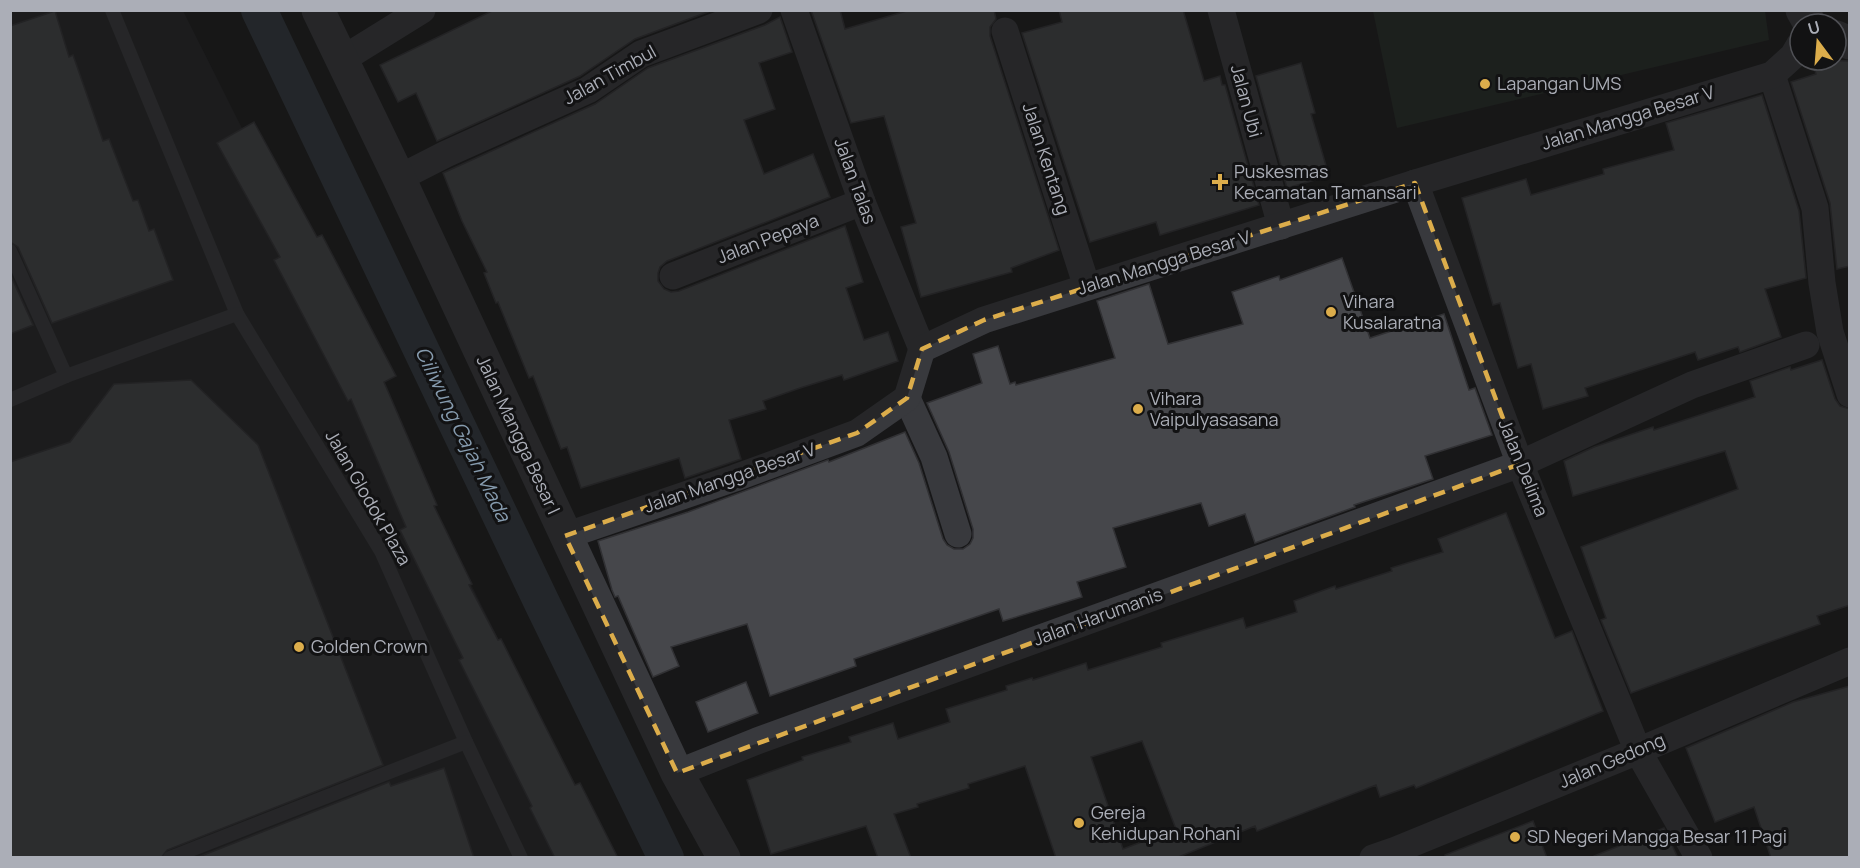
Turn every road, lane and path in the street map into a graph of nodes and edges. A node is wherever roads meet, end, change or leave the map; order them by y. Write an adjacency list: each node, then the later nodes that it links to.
1 (112, 10): 18 (lane, Jalan Glodok Plaza)
2 (318, 10): 8 (street, Jalan Mangga Besar I)
3 (422, 10): 8 (street)
4 (759, 10): 11 (street, Jalan Timbul)
5 (794, 10): 13 (street, Jalan Talas)
6 (1221, 10): 14 (street, Jalan Ubi)
7 (1005, 31): 17 (street, Jalan Kentang)
8 (343, 59): 11 (street, Jalan Mangga Besar I)
9 (1788, 61): 10 (street, Jalan Mangga Besar V)
10 (1772, 75): 12 (street, Jalan Mangga Besar V); 22 (street)
11 (399, 178): 27 (street, Jalan Mangga Besar I)
12 (1415, 183): 14 (street, Jalan Mangga Besar V); 25 (street, Jalan Delima)
13 (862, 202): 16 (street, Jalan Pepaya); 20 (street, Jalan Talas)
14 (1281, 226): 17 (street, Jalan Mangga Besar V)
15 (10, 250): 21 (lane)
16 (673, 276)
17 (1087, 287): 20 (street, Jalan Mangga Besar V)
18 (237, 314): 21 (lane); 29 (lane, Jalan Glodok Plaza)
19 (1806, 345): 25 (street, Jalan Harumanis)
20 (922, 349): 23 (street)
21 (66, 376): 24 (lane)
22 (1850, 394)
23 (907, 399): 26 (street); 27 (street, Jalan Mangga Besar V)
24 (10, 400)
25 (1520, 464): 30 (street, Jalan Delima); 31 (street, Jalan Harumanis)
26 (958, 534)
27 (565, 536): 31 (street, Jalan Mangga Besar I)
28 (1850, 661): 30 (street, Jalan Gedong)
29 (466, 742): 33 (lane); 34 (lane, Jalan Glodok Plaza)
30 (1638, 751): 32 (street, Jalan Gedong); 36 (street, Jalan Delima)
31 (677, 773): 35 (street, Jalan Mangga Besar I)
32 (1389, 855)
33 (170, 858)
34 (521, 858)
35 (724, 858)
36 (1699, 858)

